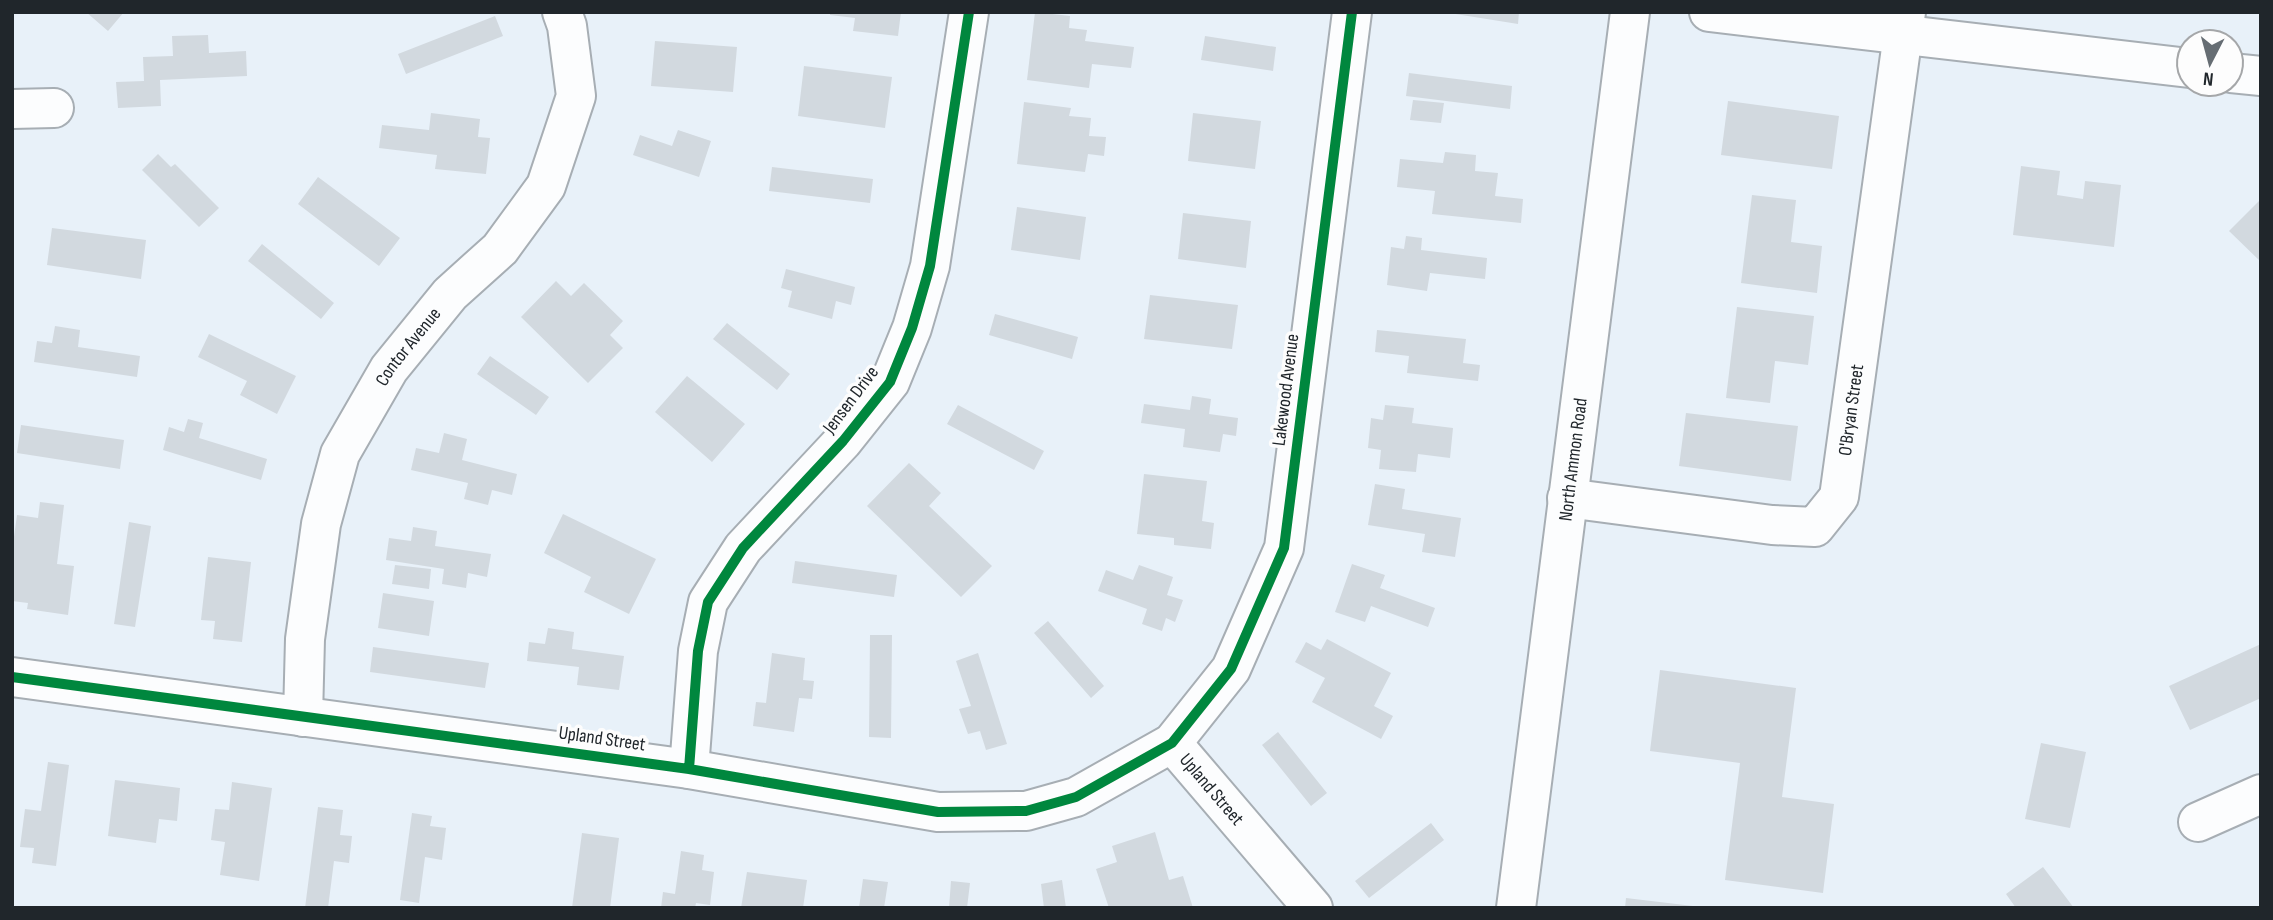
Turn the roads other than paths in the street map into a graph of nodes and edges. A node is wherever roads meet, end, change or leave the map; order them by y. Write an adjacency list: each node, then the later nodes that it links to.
1 (562, 12): 12 (street, Contor Avenue)
2 (969, 12): 14 (street, Jensen Drive)
3 (1352, 12): 13 (street, Lakewood Avenue)
4 (1630, 12): 10 (street, North Ammon Road)
5 (1709, 12): 6 (street)
6 (1904, 24): 7 (street); 10 (street, O'Bryan Street)
7 (2175, 66)
8 (54, 108): 9 (street)
9 (12, 109)
10 (1567, 498): 18 (street, North Ammon Road)
11 (12, 677): 12 (street, Upland Street)
12 (303, 717): 14 (street, Upland Street)
13 (1172, 743): 14 (street, Upland Street); 17 (street, Upland Street)
14 (690, 769)
15 (2261, 794): 16 (street)
16 (2198, 822)
17 (1314, 908)
18 (1516, 908)

